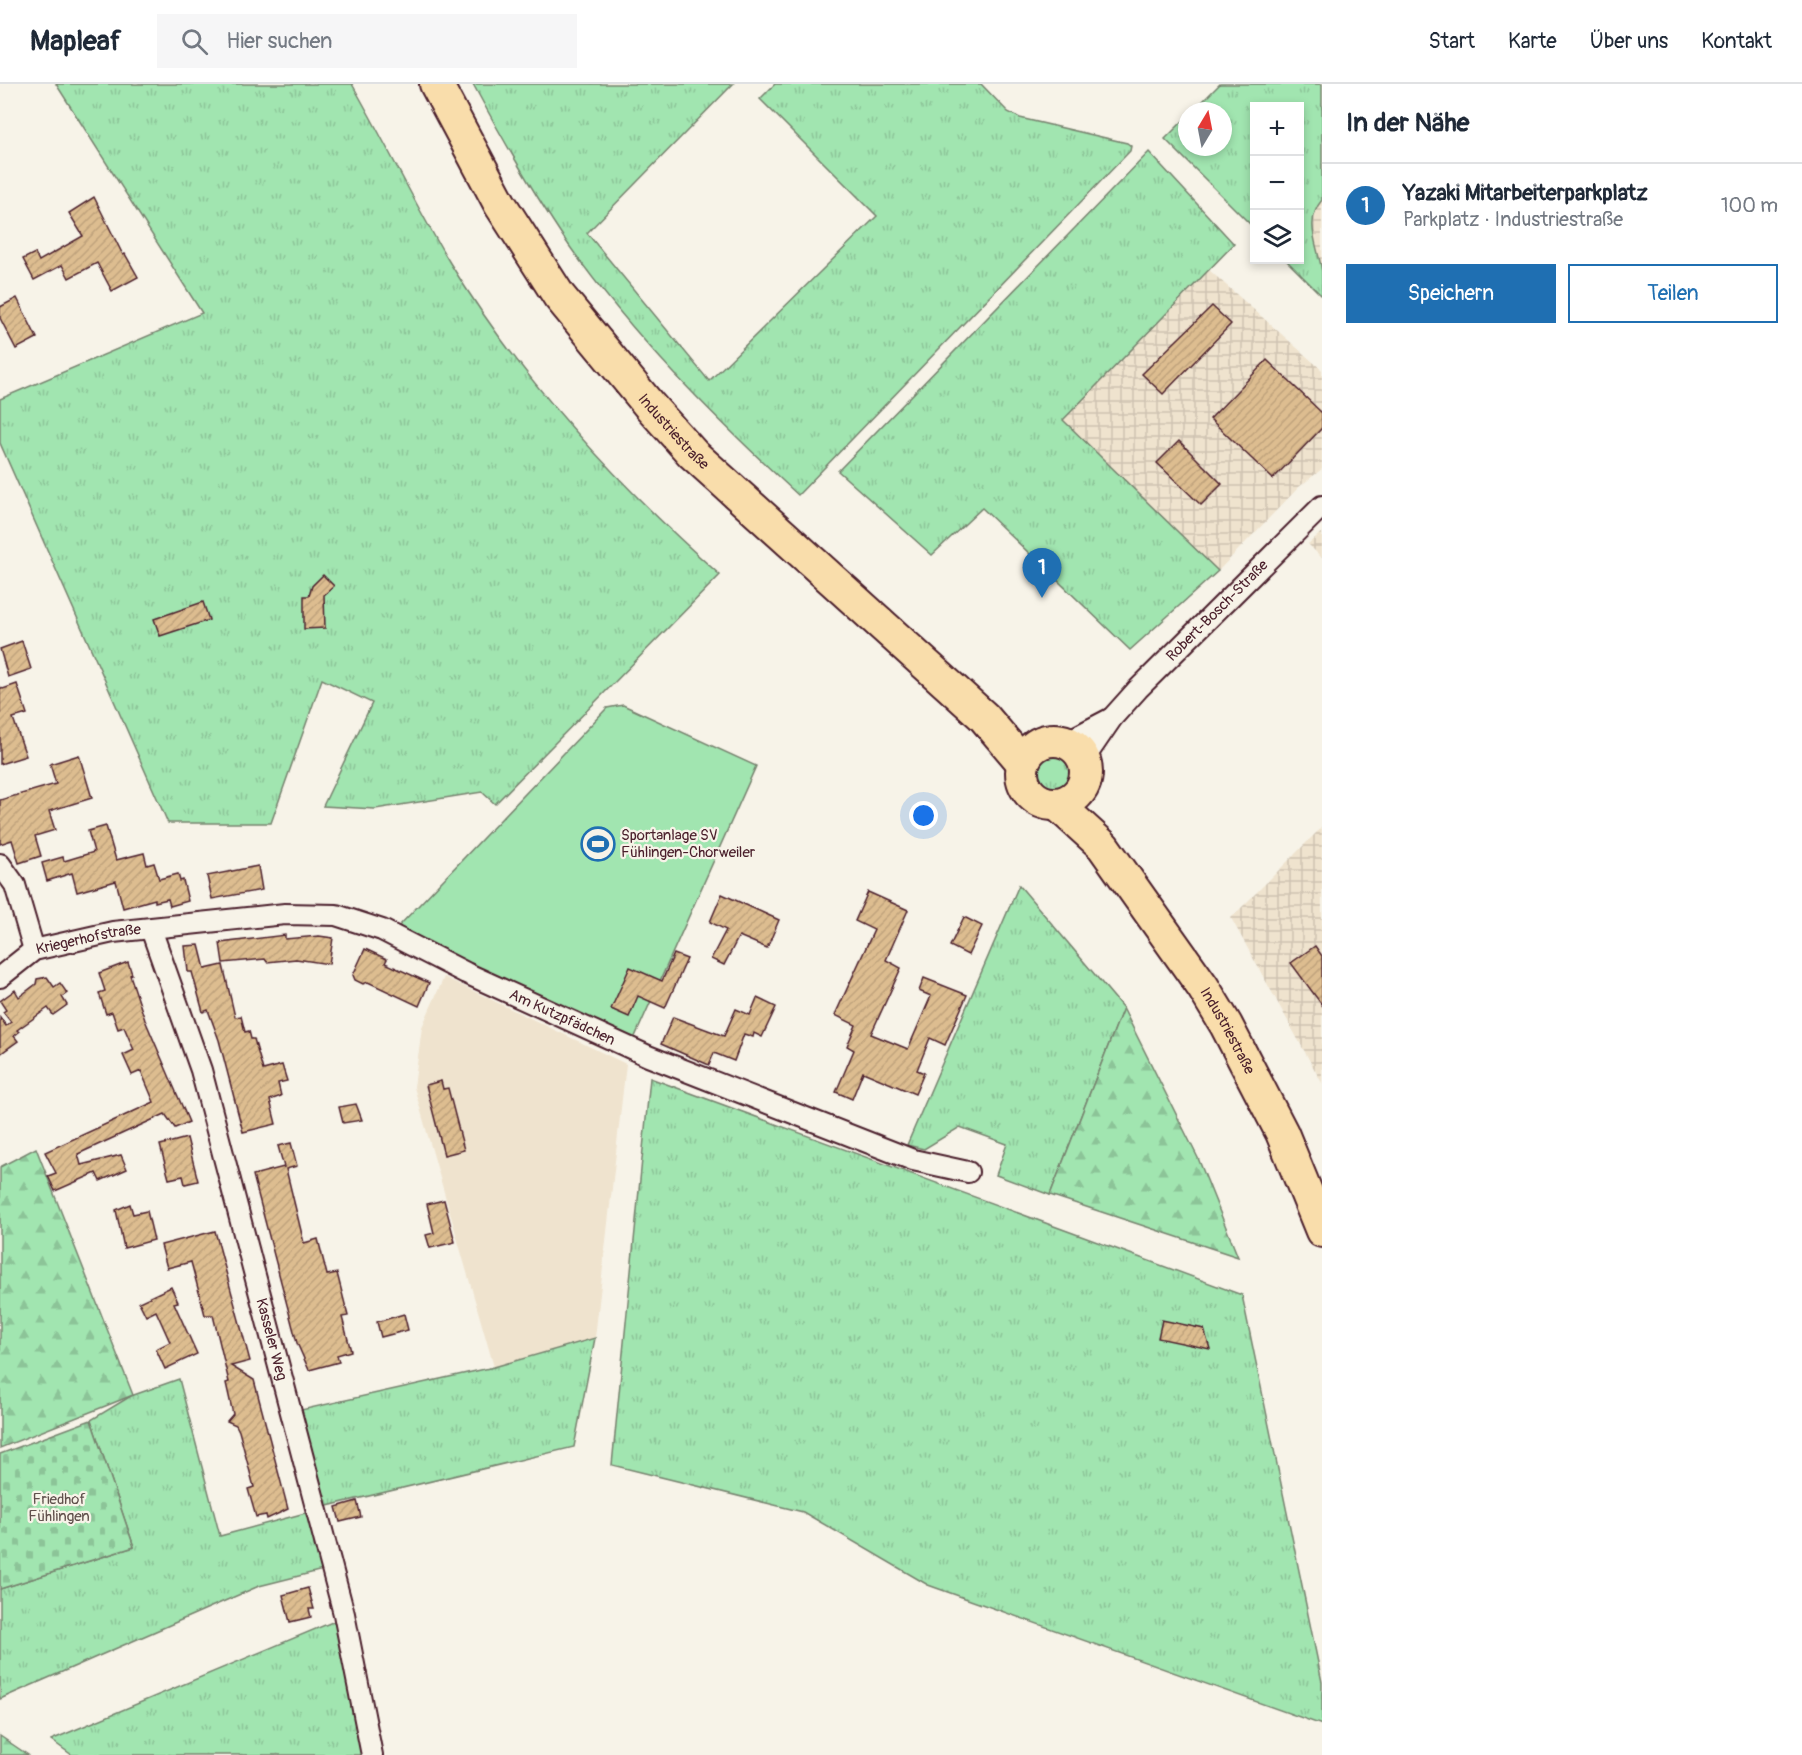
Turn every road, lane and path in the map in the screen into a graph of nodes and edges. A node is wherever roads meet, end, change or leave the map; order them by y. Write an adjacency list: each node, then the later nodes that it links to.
1 (436, 84): 3 (main road, Industriestraße)
2 (1322, 506): 3 (street, Robert-Bosch-Straße)
3 (1053, 752): 4 (main road); 4 (main road)
4 (1069, 799): 10 (main road, Industriestraße)
5 (0, 864): 7 (street)
6 (151, 929): 7 (street, Kriegerhofstraße); 9 (street, Am Kutzpfädchen); 11 (street, Kasseler Weg)
7 (34, 950): 8 (street, Kriegerhofstraße)
8 (0, 977)
9 (968, 1172)
10 (1322, 1231)
11 (372, 1755)

